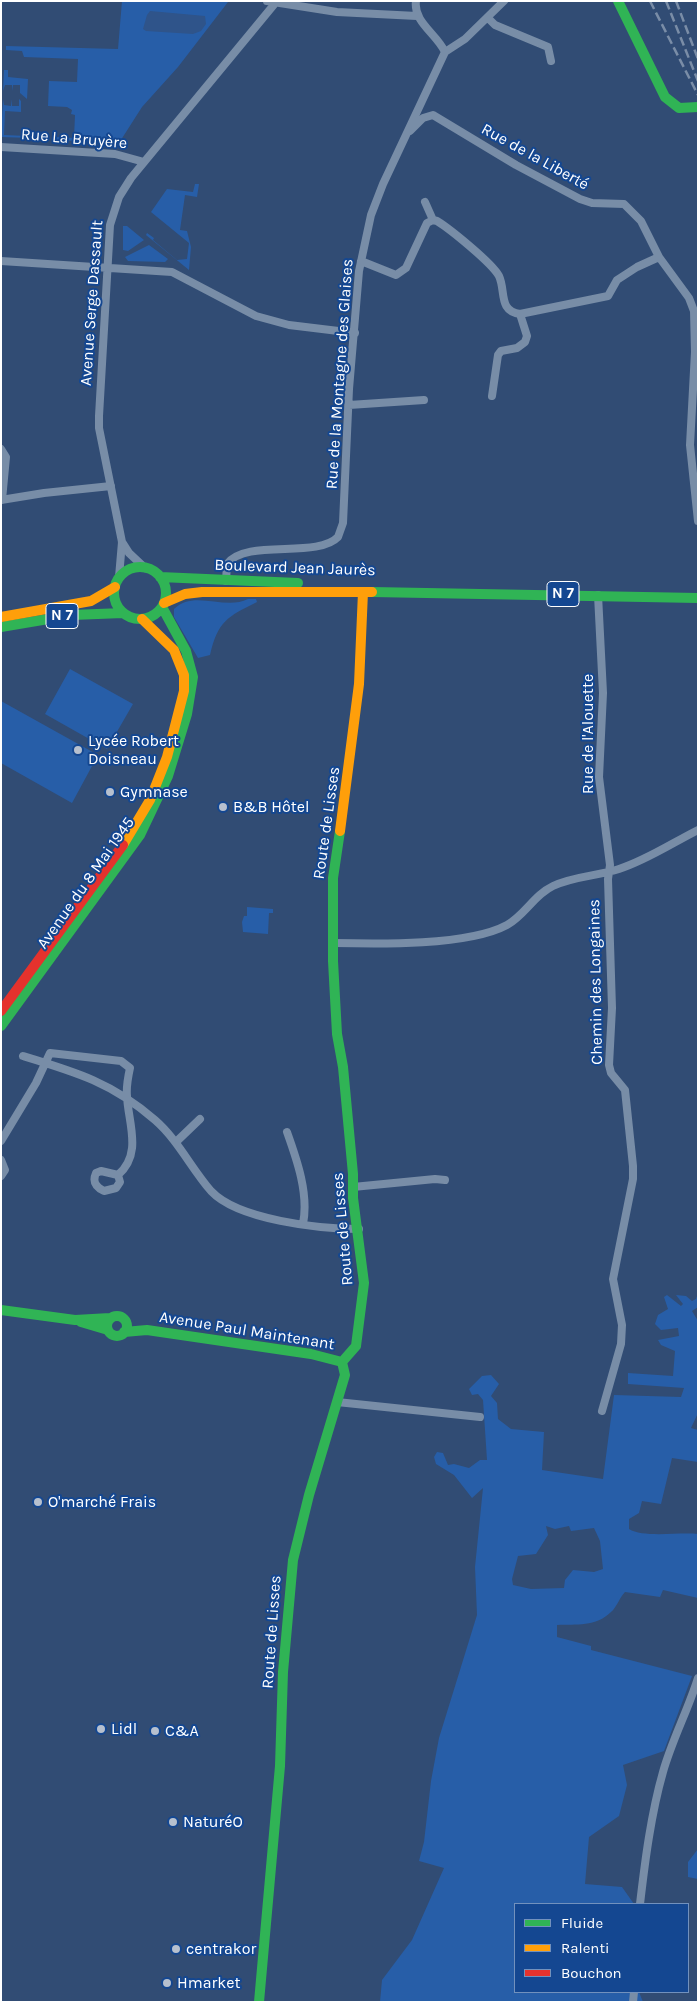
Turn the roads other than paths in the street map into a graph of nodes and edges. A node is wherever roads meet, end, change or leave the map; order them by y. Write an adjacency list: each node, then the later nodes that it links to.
1 (267, 1): 5 (street)
2 (416, 1): 6 (street)
3 (504, 1): 7 (street)
4 (618, 1): 12 (main road)
5 (277, 2): 6 (street); 15 (street, Avenue Serge Dassault)
6 (417, 16): 10 (street)
7 (488, 18): 9 (street); 10 (street)
8 (553, 39): 9 (street)
9 (548, 47): 11 (street)
10 (445, 52): 13 (street, Rue de la Montagne des Glaises)
11 (551, 61)
12 (696, 108)
13 (406, 134): 18 (street, Rue de la Liberté); 20 (street, Rue de la Montagne des Glaises)
14 (1, 147): 15 (street, Rue La Bruyère)
15 (144, 162): 21 (street, Avenue Serge Dassault)
16 (425, 202): 17 (street)
17 (433, 220): 20 (street); 22 (street)
18 (659, 257): 22 (street); 30 (street, Rue de la Liberté)
19 (1, 261): 21 (street)
20 (361, 261): 23 (street, Rue de la Montagne des Glaises)
21 (107, 267): 23 (street); 28 (street, Avenue Serge Dassault)
22 (520, 314): 24 (street)
23 (355, 333): 26 (street, Rue de la Montagne des Glaises)
24 (492, 396)
25 (424, 400): 26 (street)
26 (349, 405): 34 (street, Rue de la Montagne des Glaises)
27 (1, 449): 29 (street)
28 (111, 486): 29 (street); 31 (street, Avenue Serge Dassault)
29 (2, 500)
30 (698, 521)
31 (122, 542): 32 (street, Avenue Serge Dassault); 35 (street, Avenue Serge Dassault)
32 (145, 568): 33 (main road); 35 (main road)
33 (160, 577): 34 (main road, Boulevard Jean Jaurès / N 7); 40 (main road)
34 (226, 581): 36 (main road, Boulevard Jean Jaurès / N 7)
35 (117, 582): 41 (main road); 42 (main road, N 7)
36 (429, 591): 37 (main road, Boulevard Jean Jaurès / N 7); 38 (main road, Boulevard Jean Jaurès / N 7)
37 (363, 592): 40 (main road, Boulevard Jean Jaurès / N 7); 47 (main road, Route de Lisses)
38 (598, 595): 39 (main road, Boulevard Jean Jaurès / N 7); 46 (street, Rue de l'Alouette)
39 (698, 598)
40 (163, 605): 43 (main road); 49 (main road, Avenue du 8 Mai 1945)
41 (122, 613): 43 (main road); 44 (main road, N 7)
42 (1, 617)
43 (142, 619): 48 (main road, Avenue du 8 Mai 1945)
44 (1, 628)
45 (698, 830): 46 (street)
46 (609, 872): 47 (street); 71 (street, Chemin des Longaines)
47 (334, 943): 61 (main road, Route de Lisses)
48 (1, 1011)
49 (1, 1026)
50 (23, 1056): 51 (street)
51 (45, 1063): 52 (street); 52 (street); 55 (street)
52 (127, 1098): 56 (street); 58 (street)
53 (200, 1119): 56 (street)
54 (287, 1132): 62 (street)
55 (1, 1141)
56 (176, 1142): 62 (street)
57 (1, 1160): 59 (street)
58 (118, 1175)
59 (1, 1176)
60 (445, 1180): 61 (street)
61 (354, 1187): 63 (main road, Route de Lisses)
62 (303, 1224): 63 (street)
63 (359, 1229): 69 (main road, Route de Lisses)
64 (1, 1310): 66 (main road)
65 (110, 1318): 66 (main road); 67 (main road); 68 (main road)
66 (75, 1320): 68 (main road)
67 (125, 1327): 68 (main road); 69 (main road, Avenue Paul Maintenant)
68 (108, 1330)
69 (342, 1362): 70 (main road, Route de Lisses)
70 (337, 1402): 72 (street); 75 (main road, Route de Lisses)
71 (602, 1411)
72 (480, 1417)
73 (698, 1678): 74 (street)
74 (640, 1903)
75 (259, 2002)

